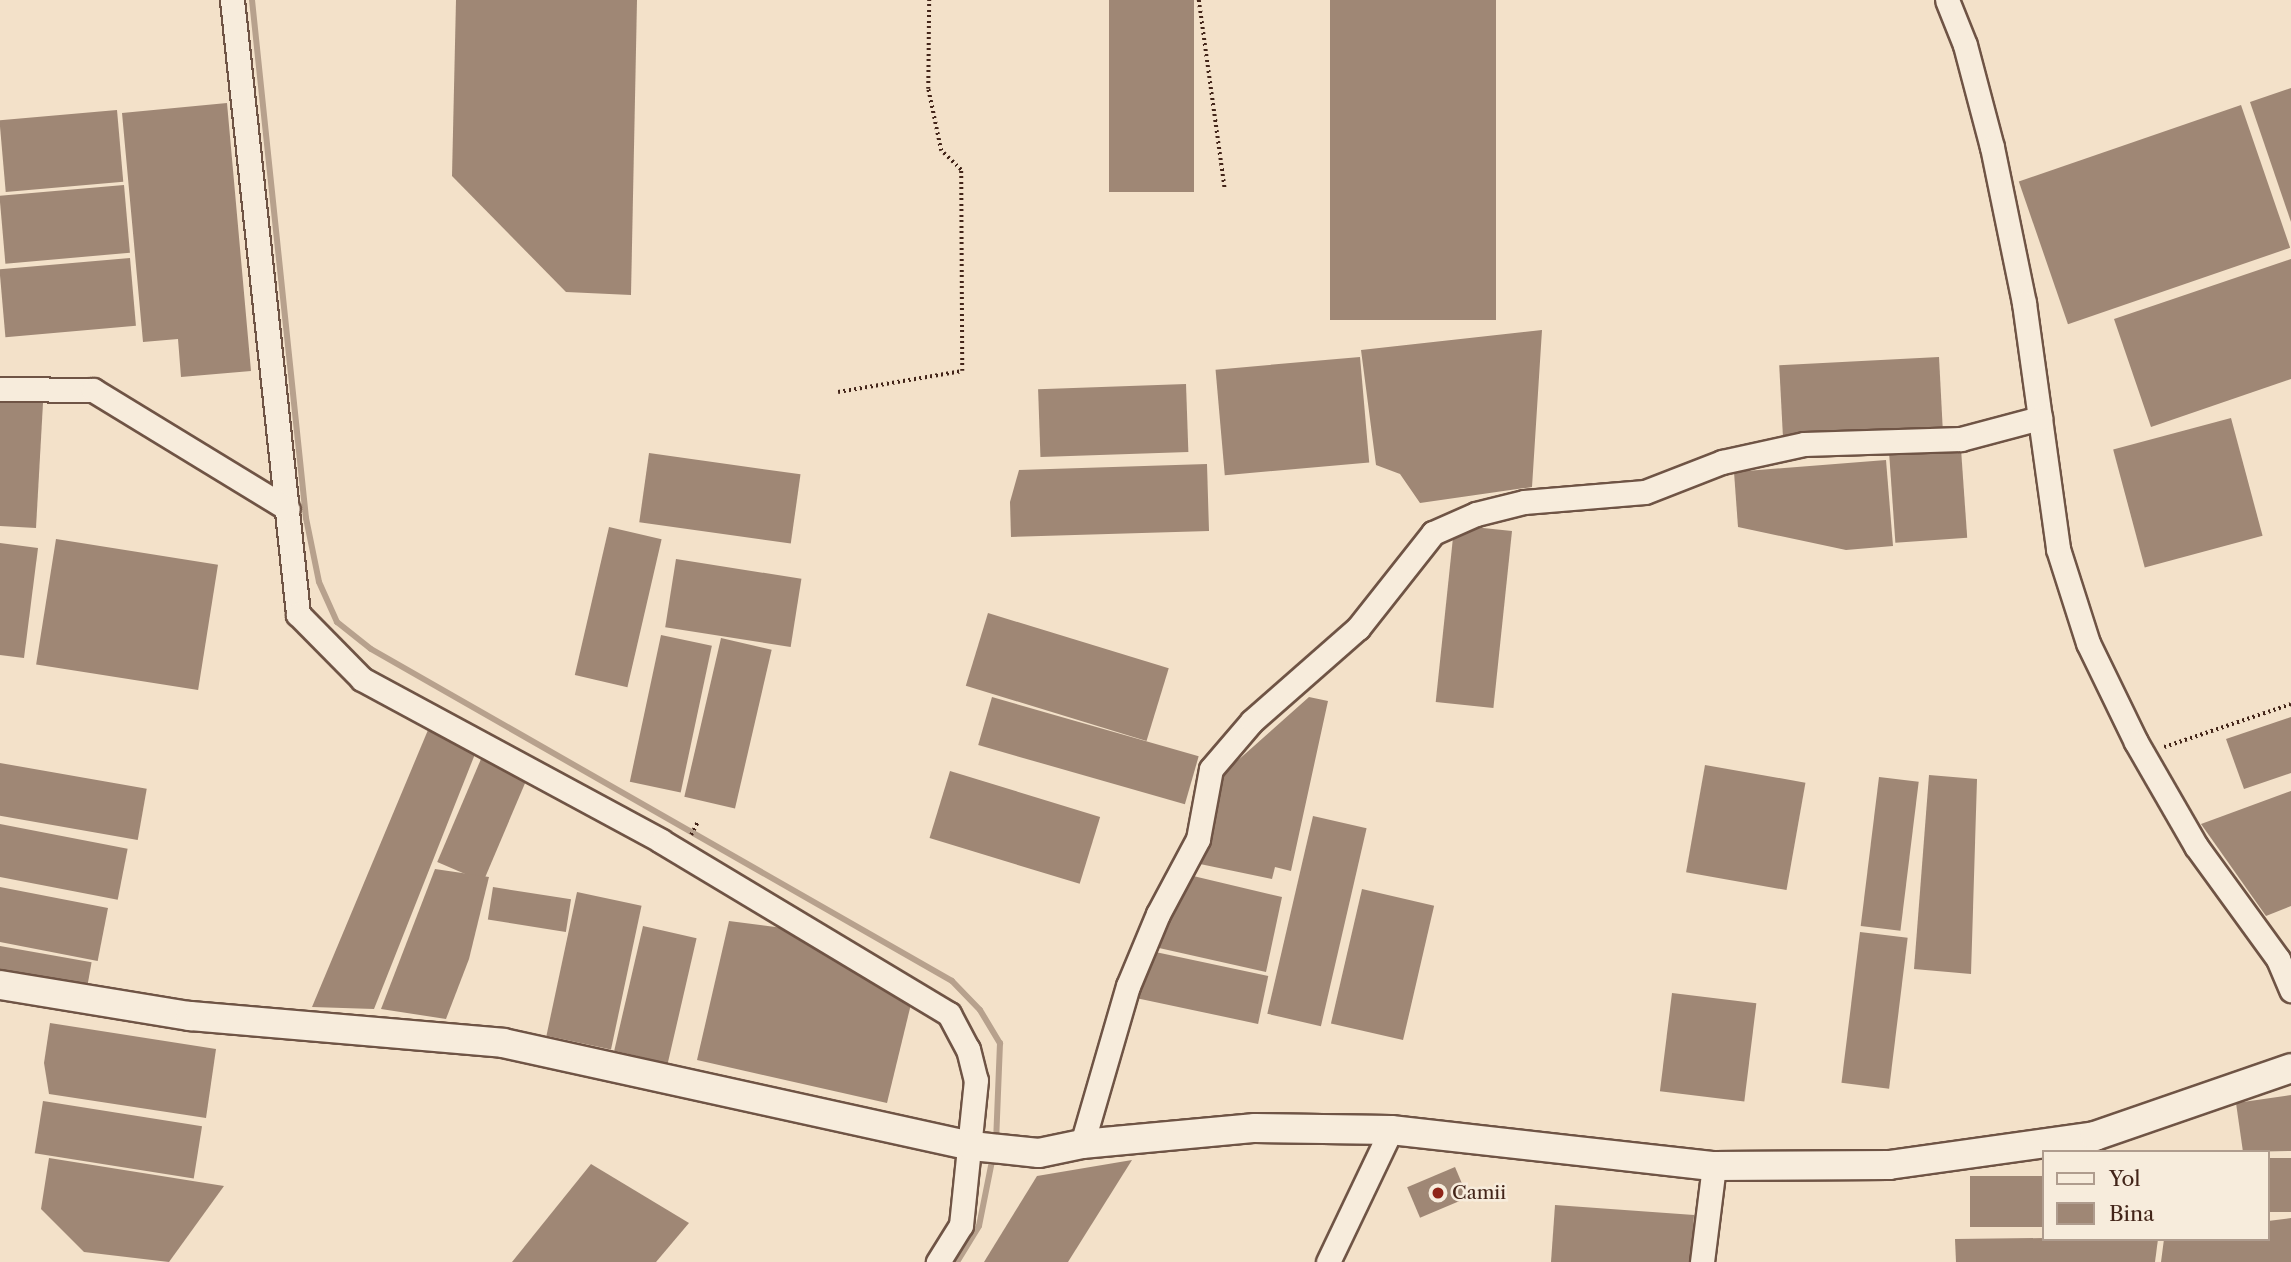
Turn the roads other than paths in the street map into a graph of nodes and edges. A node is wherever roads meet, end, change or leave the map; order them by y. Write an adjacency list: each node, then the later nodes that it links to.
1 (232, 0): 5 (street)
2 (1947, 0): 4 (street)
3 (0, 389): 5 (street)
4 (2040, 418): 7 (street); 10 (street)
5 (288, 509): 11 (street)
6 (0, 985): 11 (street)
7 (2291, 990)
8 (2291, 1068): 12 (street)
9 (1391, 1130): 10 (street); 12 (street); 14 (street)
10 (1082, 1144): 11 (street)
11 (977, 1146): 13 (street)
12 (1714, 1166): 15 (street)
13 (938, 1262)
14 (1328, 1262)
15 (1702, 1262)

